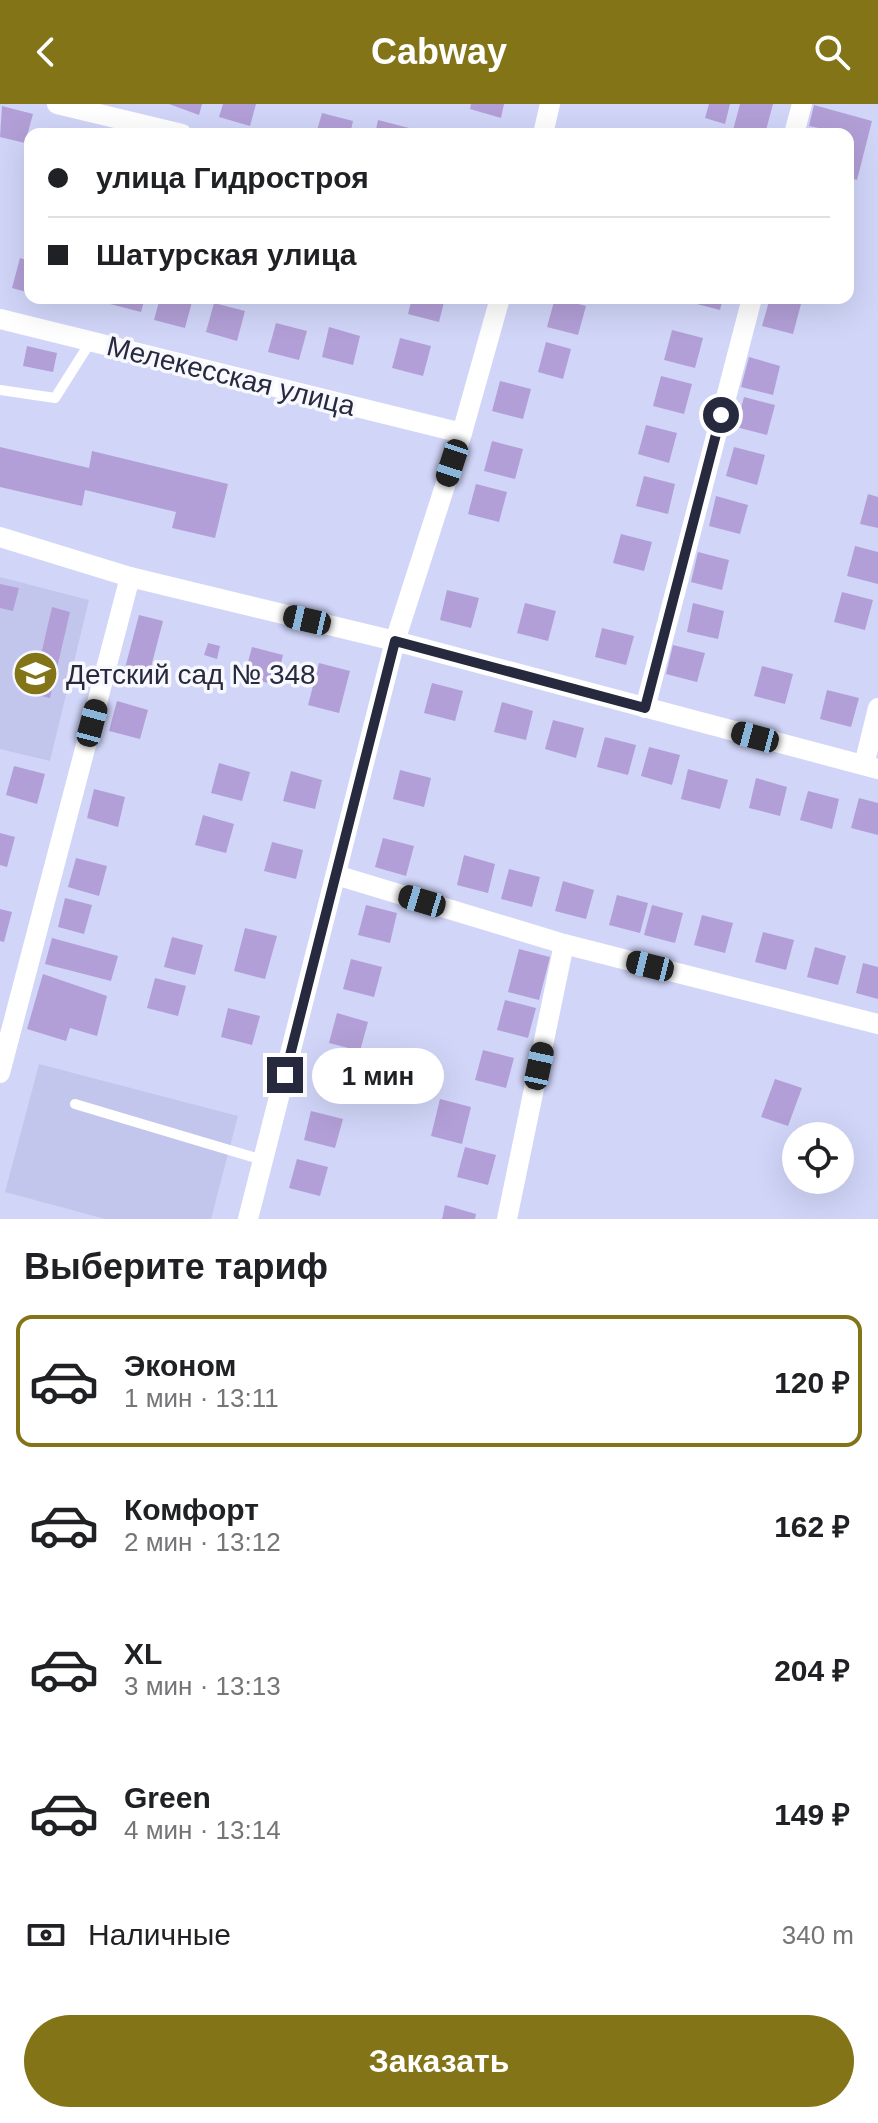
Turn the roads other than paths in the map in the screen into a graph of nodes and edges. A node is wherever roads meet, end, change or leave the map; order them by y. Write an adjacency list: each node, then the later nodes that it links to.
1 (57, 104): 4 (street)
2 (550, 104): 5 (street)
3 (802, 104): 6 (street)
4 (157, 128)
5 (544, 128)
6 (796, 128)
7 (498, 304): 12 (street)
8 (750, 304): 16 (street)
9 (0, 319): 10 (street, Мелекесская улица)
10 (91, 341): 11 (lane); 12 (street, Мелекесская улица)
11 (0, 390)
12 (462, 433): 15 (street)
13 (0, 537): 14 (street)
14 (130, 577): 15 (street); 22 (street)
15 (395, 641): 16 (street); 19 (street)
16 (645, 708): 18 (street)
17 (878, 708): 18 (street)
18 (871, 767)
19 (336, 875): 20 (street); 24 (street)
20 (564, 944): 21 (street); 26 (street)
21 (878, 1024)
22 (0, 1073)
23 (75, 1104): 24 (lane)
24 (263, 1160): 25 (street)
25 (248, 1219)
26 (507, 1219)

